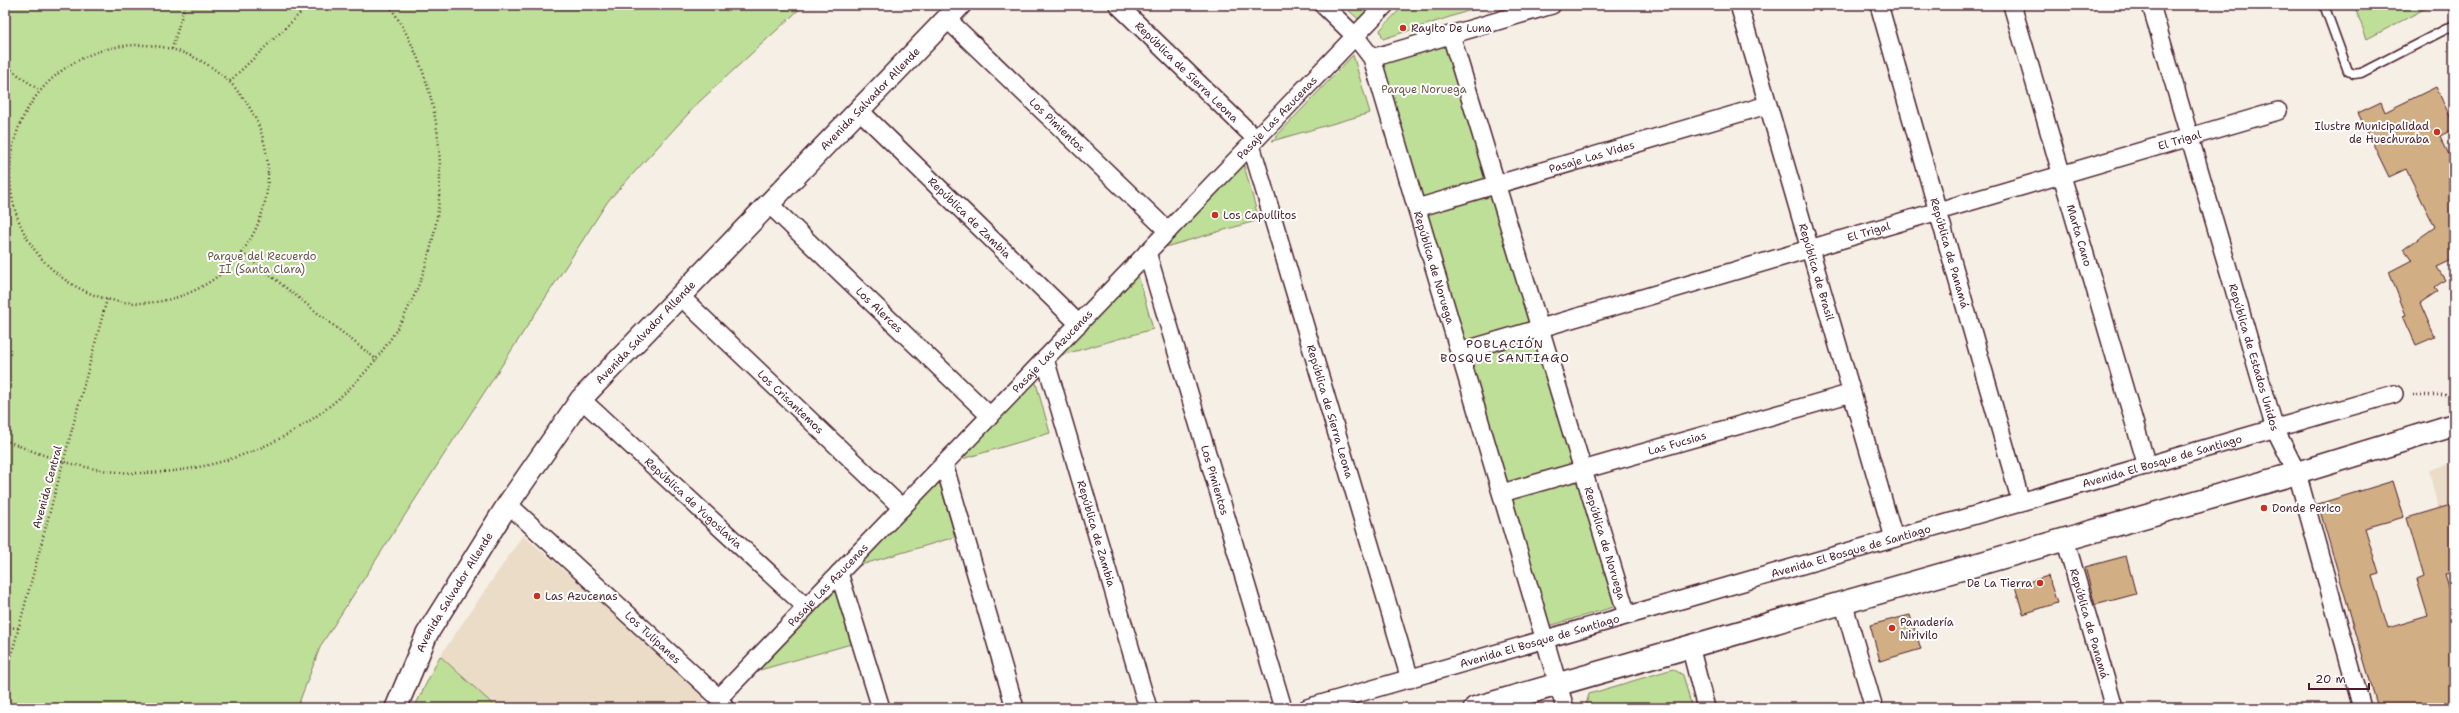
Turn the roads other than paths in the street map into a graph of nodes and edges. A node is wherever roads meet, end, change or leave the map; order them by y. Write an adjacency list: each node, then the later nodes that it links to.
1 (1118, 5): 19 (street, República de Sierra Leona)
2 (1322, 5): 13 (street, República de Noruega)
3 (1385, 5): 13 (street, Pasaje Las Azucenas)
4 (1552, 5): 12 (street)
5 (1738, 5): 15 (street, República de Brasil)
6 (1879, 5): 24 (street, República de Panamá)
7 (2012, 5): 20 (street, Marta Cano)
8 (2151, 5): 18 (street, República de Estados Unidos)
9 (2324, 5): 11 (lane)
10 (954, 12): 16 (street, Avenida Salvador Allende); 25 (street, Los Pimientos)
11 (2454, 25)
12 (1451, 35): 14 (street); 21 (street, República de Noruega)
13 (1355, 36): 14 (street, República de Noruega); 19 (street, Pasaje Las Azucenas)
14 (1372, 58): 23 (street, República de Noruega)
15 (1767, 105): 21 (street, Pasaje Las Vides); 26 (street, República de Brasil)
16 (860, 111): 22 (street, Avenida Salvador Allende); 29 (street, República de Zambia)
17 (2278, 111): 18 (street, El Trigal)
18 (2190, 137): 20 (street, El Trigal); 38 (street, República de Estados Unidos)
19 (1253, 142): 25 (street, Pasaje Las Azucenas); 55 (street, República de Sierra Leona)
20 (2062, 175): 24 (street, El Trigal); 40 (street, Marta Cano)
21 (1497, 184): 23 (street, Pasaje Las Vides); 30 (street, República de Noruega)
22 (769, 204): 28 (street, Avenida Salvador Allende); 36 (street, Los Alerces)
23 (1417, 208): 31 (street, República de Noruega)
24 (1938, 211): 26 (street, El Trigal); 44 (street, República de Panamá)
25 (1168, 231): 27 (street, Pasaje Las Azucenas)
26 (1808, 249): 30 (street, El Trigal); 33 (street, República de Brasil)
27 (1147, 252): 29 (street, Pasaje Las Azucenas); 62 (street, Los Pimientos)
28 (680, 296): 35 (street, Avenida Salvador Allende); 46 (street, Los Crisantemos)
29 (1079, 324): 32 (street, Pasaje Las Azucenas)
30 (1540, 328): 31 (street, El Trigal); 41 (street, República de Noruega)
31 (1459, 352): 43 (street, República de Noruega)
32 (1045, 359): 36 (street, Pasaje Las Azucenas); 61 (street, República de Zambia)
33 (1852, 393): 41 (street, Las Fucsias); 47 (street, República de Brasil)
34 (2394, 394): 38 (street, Avenida El Bosque de Santiago)
35 (581, 399): 45 (street, Avenida Salvador Allende); 51 (street, República de Yugoslavia)
36 (990, 416): 39 (street, Pasaje Las Azucenas)
37 (2454, 425): 42 (main road)
38 (2275, 429): 40 (street, Avenida El Bosque de Santiago); 42 (street, República de Estados Unidos)
39 (944, 464): 46 (street, Pasaje Las Azucenas); 60 (street)
40 (2147, 466): 44 (street, Avenida El Bosque de Santiago)
41 (1583, 470): 43 (street, Las Fucsias); 52 (street, República de Noruega)
42 (2297, 473): 48 (main road); 69 (street, República de Estados Unidos)
43 (1502, 493): 53 (street, República de Noruega)
44 (2021, 502): 47 (street, Avenida El Bosque de Santiago)
45 (508, 504): 57 (street, Los Tulipanes); 58 (street, Avenida Salvador Allende)
46 (902, 508): 49 (street, Pasaje Las Azucenas)
47 (1894, 538): 52 (street, Avenida El Bosque de Santiago)
48 (2066, 540): 50 (main road); 68 (street, República de Panamá)
49 (839, 573): 51 (street, Pasaje Las Azucenas); 59 (street)
50 (1843, 602): 54 (main road); 67 (street)
51 (806, 607): 57 (street, Pasaje Las Azucenas)
52 (1627, 615): 53 (street, Avenida El Bosque de Santiago)
53 (1545, 639): 55 (street, Avenida El Bosque de Santiago); 56 (street, República de Noruega)
54 (1690, 646): 56 (main road); 66 (street)
55 (1410, 678): 63 (street, Avenida El Bosque de Santiago)
56 (1558, 684): 64 (main road); 65 (street, República de Noruega)
57 (722, 703)
58 (396, 708)
59 (881, 708)
60 (1015, 708)
61 (1148, 708)
62 (1284, 708)
63 (1307, 708)
64 (1475, 708)
65 (1565, 708)
66 (1706, 708)
67 (1874, 708)
68 (2114, 708)
69 (2362, 708)

